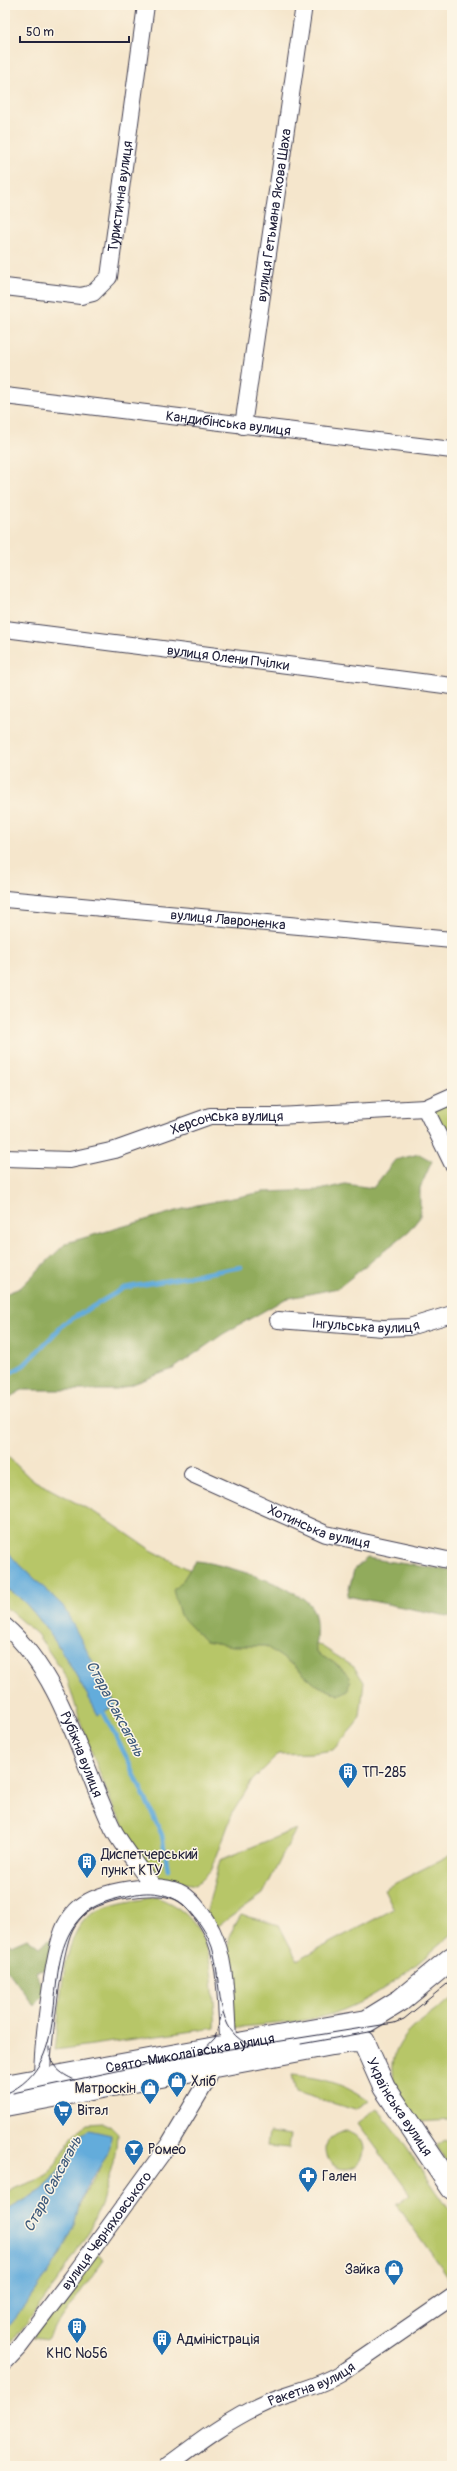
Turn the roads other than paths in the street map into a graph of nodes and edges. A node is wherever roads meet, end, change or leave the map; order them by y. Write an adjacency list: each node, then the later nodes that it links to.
1 (146, 5): 3 (street, Туристична вулиця)
2 (304, 5): 5 (street, вулиця Гетьмана Якова Шаха)
3 (5, 287)
4 (5, 396): 5 (street, Кандибінська вулиця)
5 (243, 426): 6 (street, Кандибінська вулиця)
6 (452, 450)
7 (5, 629): 8 (street, вулиця Олени Пчілки)
8 (452, 686)
9 (5, 899): 10 (street, вулиця Лавроненка)
10 (452, 940)
11 (452, 1096): 12 (street, Херсонська вулиця)
12 (425, 1108): 13 (street, Херсонська вулиця); 14 (street)
13 (5, 1158)
14 (452, 1163)
15 (452, 1314): 16 (street, Інгульська вулиця)
16 (278, 1320)
17 (192, 1474): 18 (street, Хотинська вулиця)
18 (452, 1561)
19 (5, 1626): 20 (street, Рубіжна вулиця)
20 (153, 1886): 25 (street); 27 (street)
21 (452, 1958): 22 (main road, Свято-Миколаївська вулиця)
22 (374, 2017): 23 (main road, Свято-Миколаївська вулиця); 24 (main road)
23 (346, 2026): 24 (main road); 25 (main road, Свято-Миколаївська вулиця)
24 (364, 2042): 25 (main road, Свято-Миколаївська вулиця); 29 (main road, Українська вулиця)
25 (221, 2056): 27 (main road, Свято-Миколаївська вулиця); 31 (street, вулиця Черняховського)
26 (5, 2086): 27 (main road, Свято-Миколаївська вулиця)
27 (43, 2088): 28 (main road, Свято-Миколаївська вулиця)
28 (5, 2105)
29 (452, 2188)
30 (452, 2297): 32 (street, Ракетна вулиця)
31 (5, 2362)
32 (167, 2466)

